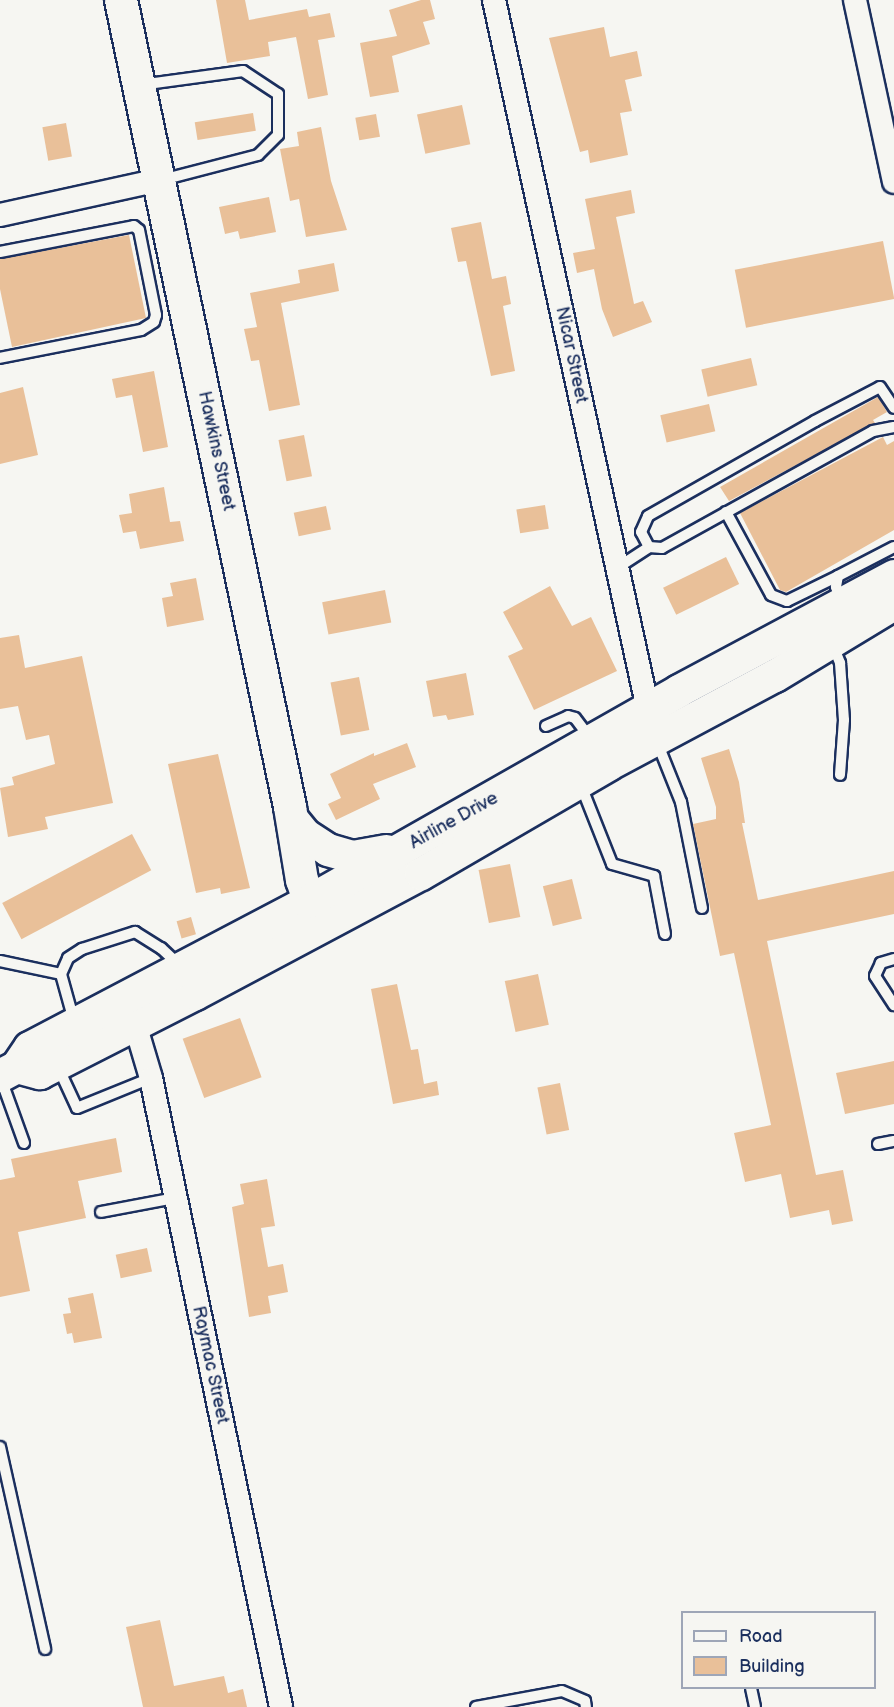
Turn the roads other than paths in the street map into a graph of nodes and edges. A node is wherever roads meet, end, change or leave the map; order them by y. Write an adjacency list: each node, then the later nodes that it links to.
1 (121, 0): 4 (main road, Hawkins Street)
2 (494, 0): 15 (street, Nicar Street)
3 (855, 0): 6 (street)
4 (139, 85): 5 (main road, Hawkins Street); 5 (lane)
5 (159, 180): 7 (street); 26 (main road, Hawkins Street)
6 (894, 182)
7 (0, 215)
8 (0, 252): 9 (lane)
9 (0, 358)
10 (894, 408): 13 (lane)
11 (894, 427): 12 (lane)
12 (726, 512): 13 (lane); 17 (lane)
13 (649, 547): 15 (lane)
14 (894, 547): 17 (lane)
15 (617, 568): 20 (street, Nicar Street)
16 (894, 576): 17 (main road, Airline Drive)
17 (840, 590): 20 (main road, Airline Drive)
18 (894, 604): 19 (main road, Airline Drive)
19 (830, 640): 22 (main road, Airline Drive); 24 (lane)
20 (648, 709): 23 (main road, Airline Drive)
21 (546, 726): 23 (lane)
22 (657, 739): 25 (main road, Airline Drive); 28 (lane)
23 (593, 742): 27 (main road, Airline Drive)
24 (840, 775)
25 (580, 783): 29 (main road, Airline Drive); 30 (lane)
26 (293, 820): 27 (main road); 29 (main road, Hawkins Street)
27 (407, 847): 29 (main road, Airline Drive)
28 (702, 908)
29 (314, 914): 33 (main road, Airline Drive); 36 (main road, Airline Drive)
30 (665, 934)
31 (894, 959): 35 (lane)
32 (0, 961): 34 (lane)
33 (182, 968): 34 (lane); 37 (main road, Airline Drive)
34 (61, 974): 37 (lane)
35 (894, 1005)
36 (135, 1024): 38 (main road, Airline Drive); 40 (street, Raymac Street)
37 (75, 1026): 39 (main road, Airline Drive)
38 (57, 1064): 39 (main road, Airline Drive); 40 (lane)
39 (4, 1074): 42 (lane)
40 (151, 1078): 44 (street, Raymac Street)
41 (894, 1141): 43 (lane)
42 (24, 1143)
43 (879, 1144)
44 (175, 1198): 45 (lane); 49 (street, Raymac Street)
45 (101, 1212)
46 (0, 1447): 47 (lane)
47 (45, 1649)
48 (751, 1689): 52 (lane)
49 (281, 1707)
50 (476, 1707): 51 (lane)
51 (586, 1707)
52 (755, 1707)

